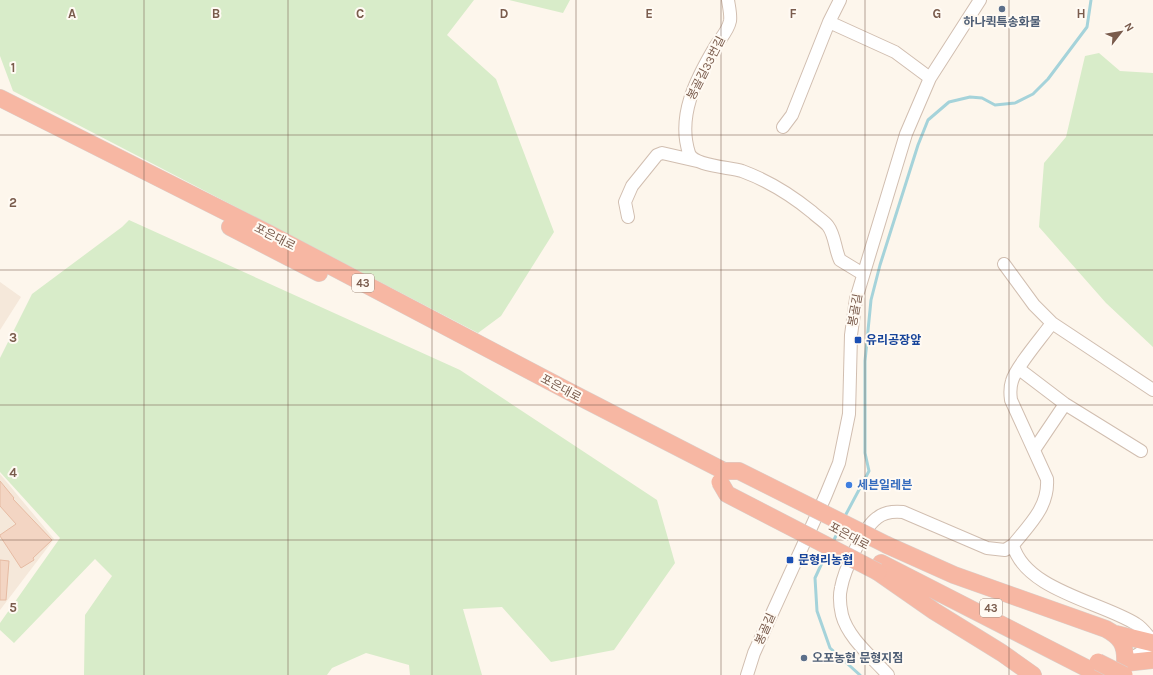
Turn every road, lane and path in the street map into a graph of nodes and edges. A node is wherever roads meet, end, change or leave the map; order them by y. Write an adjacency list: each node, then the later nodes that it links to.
1 (728, 0): 9 (street, 봉골길33번길)
2 (840, 0): 4 (street)
3 (980, 0): 5 (street, 봉골길)
4 (829, 22): 5 (street); 8 (street)
5 (930, 78): 12 (street, 봉골길)
6 (0, 98): 19 (highway, 포은대로 / 43)
7 (0, 111): 19 (highway, 포은대로 / 43)
8 (783, 127)
9 (697, 161): 10 (street); 12 (street)
10 (628, 217)
11 (1004, 264): 13 (street)
12 (863, 274): 29 (street, 봉골길)
13 (1052, 323): 14 (street); 15 (street)
14 (1019, 369): 16 (street); 17 (street)
15 (1153, 390)
16 (1065, 404): 17 (street); 18 (street)
17 (1034, 450): 20 (street)
18 (1141, 451)
19 (722, 477): 21 (highway, bridge); 21 (highway, bridge)
20 (1013, 545): 22 (street); 30 (street)
21 (882, 559): 23 (highway); 25 (highway); 28 (highway, 43)
22 (1117, 615): 23 (street); 24 (street)
23 (1116, 634): 24 (highway); 27 (highway)
24 (1153, 643): 27 (street)
25 (1002, 653): 31 (highway); 32 (highway)
26 (1153, 660): 27 (highway)
27 (1125, 669): 28 (highway, 43, bridge)
28 (1098, 670)
29 (747, 675)
30 (888, 675)
31 (1013, 675)
32 (1033, 675)

